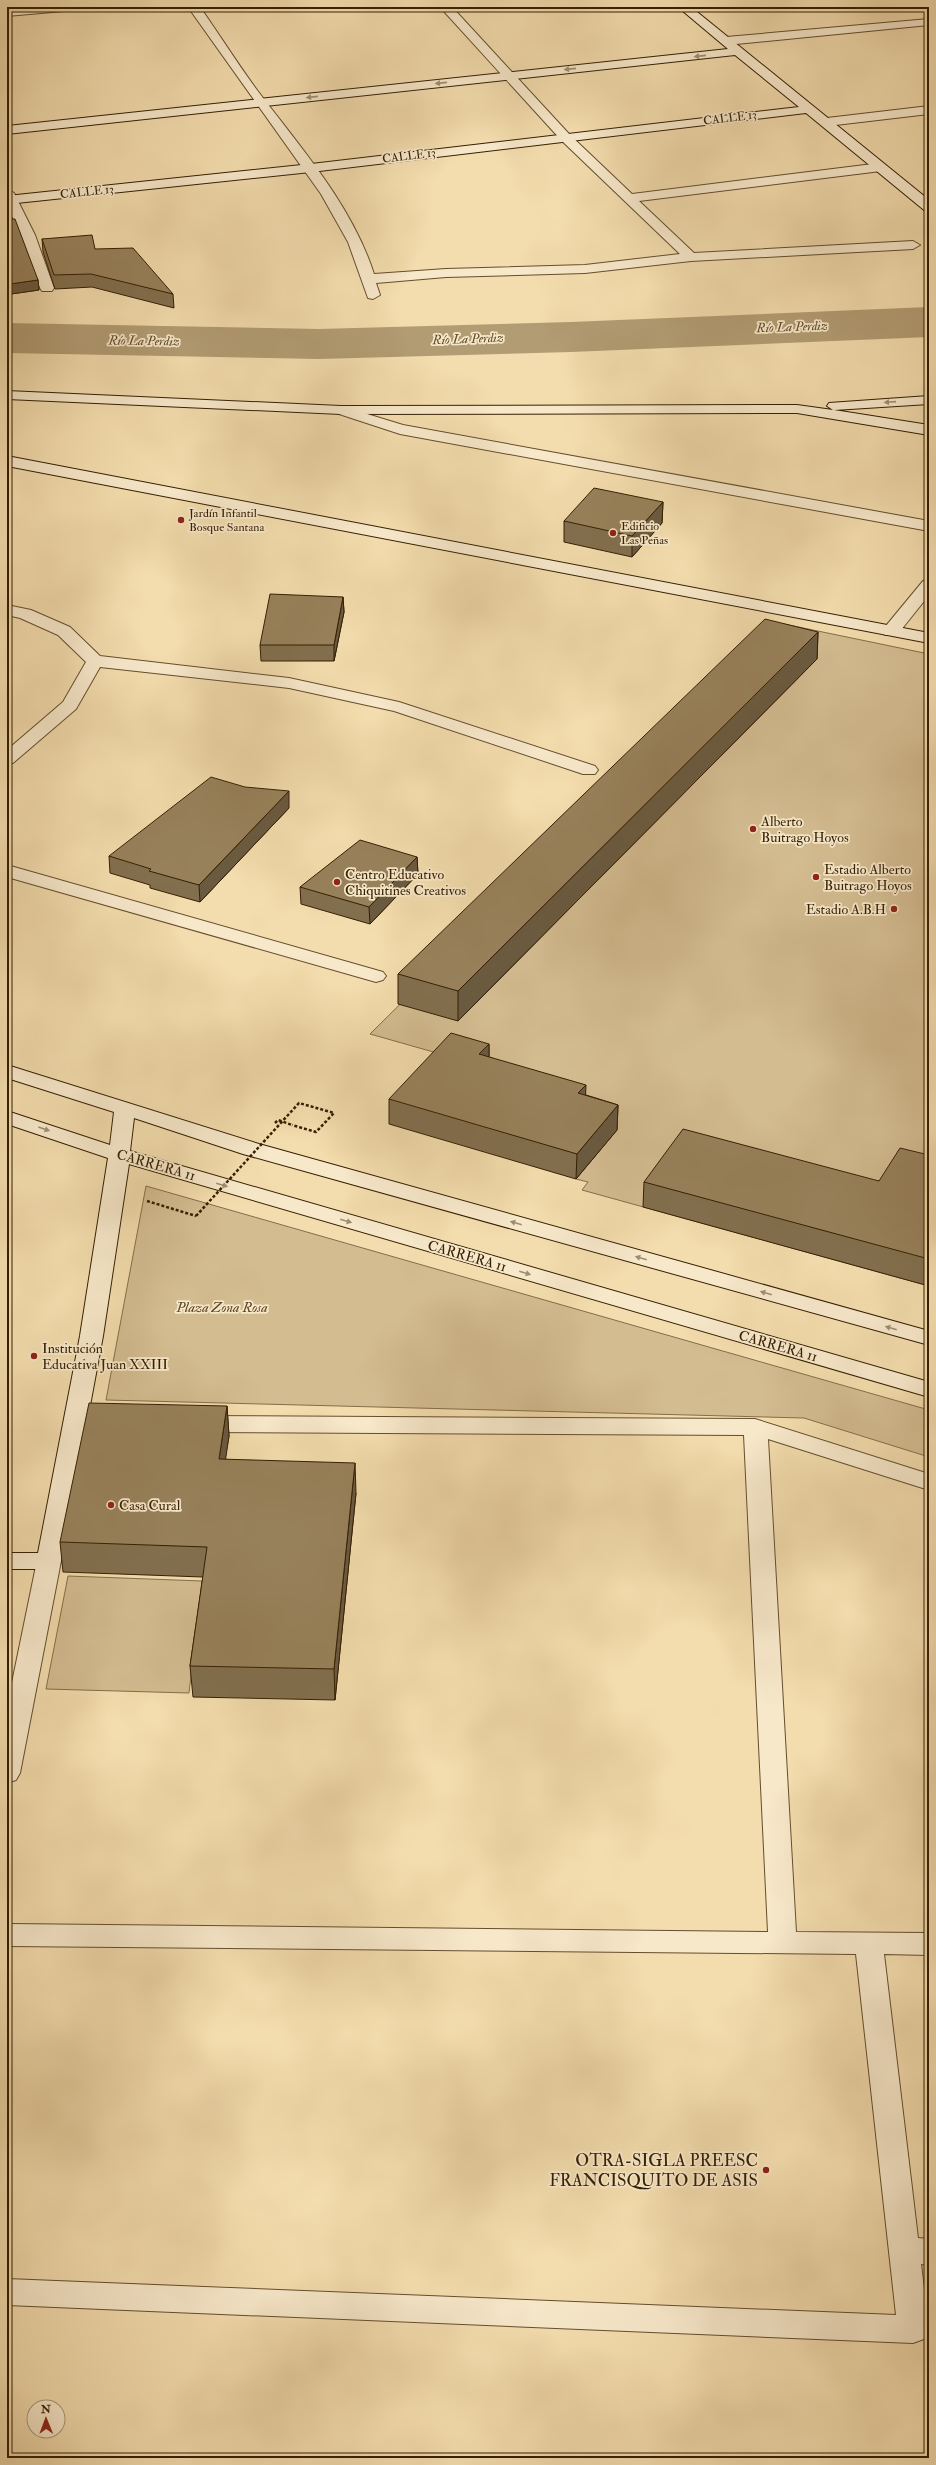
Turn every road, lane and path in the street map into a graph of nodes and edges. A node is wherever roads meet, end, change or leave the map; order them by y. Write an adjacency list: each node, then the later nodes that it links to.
1 (75, 7): 6 (street)
2 (194, 7): 12 (street)
3 (446, 7): 11 (street)
4 (684, 7): 9 (street)
5 (915, 10): 7 (street)
6 (7, 13)
7 (929, 16)
8 (929, 22): 9 (street)
9 (726, 41): 10 (street)
10 (738, 51): 11 (street, one-way to 11); 13 (street)
11 (509, 76): 12 (street, one-way to 12); 17 (street)
12 (261, 103): 16 (street); 19 (street)
13 (810, 109): 15 (street); 17 (street, CALLE 13)
14 (929, 110): 15 (street)
15 (827, 122): 18 (street)
16 (7, 130)
17 (566, 138): 19 (street, CALLE 13); 21 (street)
18 (881, 167): 21 (street); 22 (street)
19 (311, 168): 20 (street, CALLE 13); 25 (street)
20 (8, 198): 26 (street)
21 (630, 198): 24 (street)
22 (929, 207)
23 (913, 245): 24 (street)
24 (691, 257): 25 (street)
25 (369, 279): 27 (street)
26 (47, 288)
27 (373, 295)
28 (7, 395): 31 (street)
29 (929, 400): 30 (street, one-way to 30)
30 (797, 409): 31 (street); 32 (street)
31 (341, 410): 34 (street)
32 (929, 430)
33 (7, 461): 37 (street)
34 (929, 526)
35 (929, 584): 37 (street)
36 (7, 610): 39 (street)
37 (891, 631): 38 (street)
38 (929, 638)
39 (95, 661): 40 (street); 41 (street)
40 (7, 759)
41 (589, 770)
42 (7, 871): 43 (street)
43 (376, 976)
44 (7, 1071): 45 (street)
45 (125, 1108): 48 (street); 50 (street, one-way to 45)
46 (7, 1117): 48 (street, CARRERA 11, one-way to 48)
47 (292, 1125): 49 (path, bridge)
48 (120, 1155): 49 (street); 51 (street, CARRERA 11, one-way to 51)
49 (114, 1191): 52 (street)
50 (929, 1338)
51 (929, 1390)
52 (76, 1424): 53 (street); 58 (street)
53 (100, 1424)
54 (180, 1424): 55 (street)
55 (755, 1427): 56 (street); 61 (street)
56 (929, 1482)
57 (7, 1561): 58 (street)
58 (49, 1561): 59 (street)
59 (7, 1773)
60 (7, 1935): 61 (street)
61 (782, 1942): 62 (street)
62 (869, 1943): 63 (street); 64 (street)
63 (929, 1944)
64 (917, 2250): 65 (street)
65 (7, 2292)

